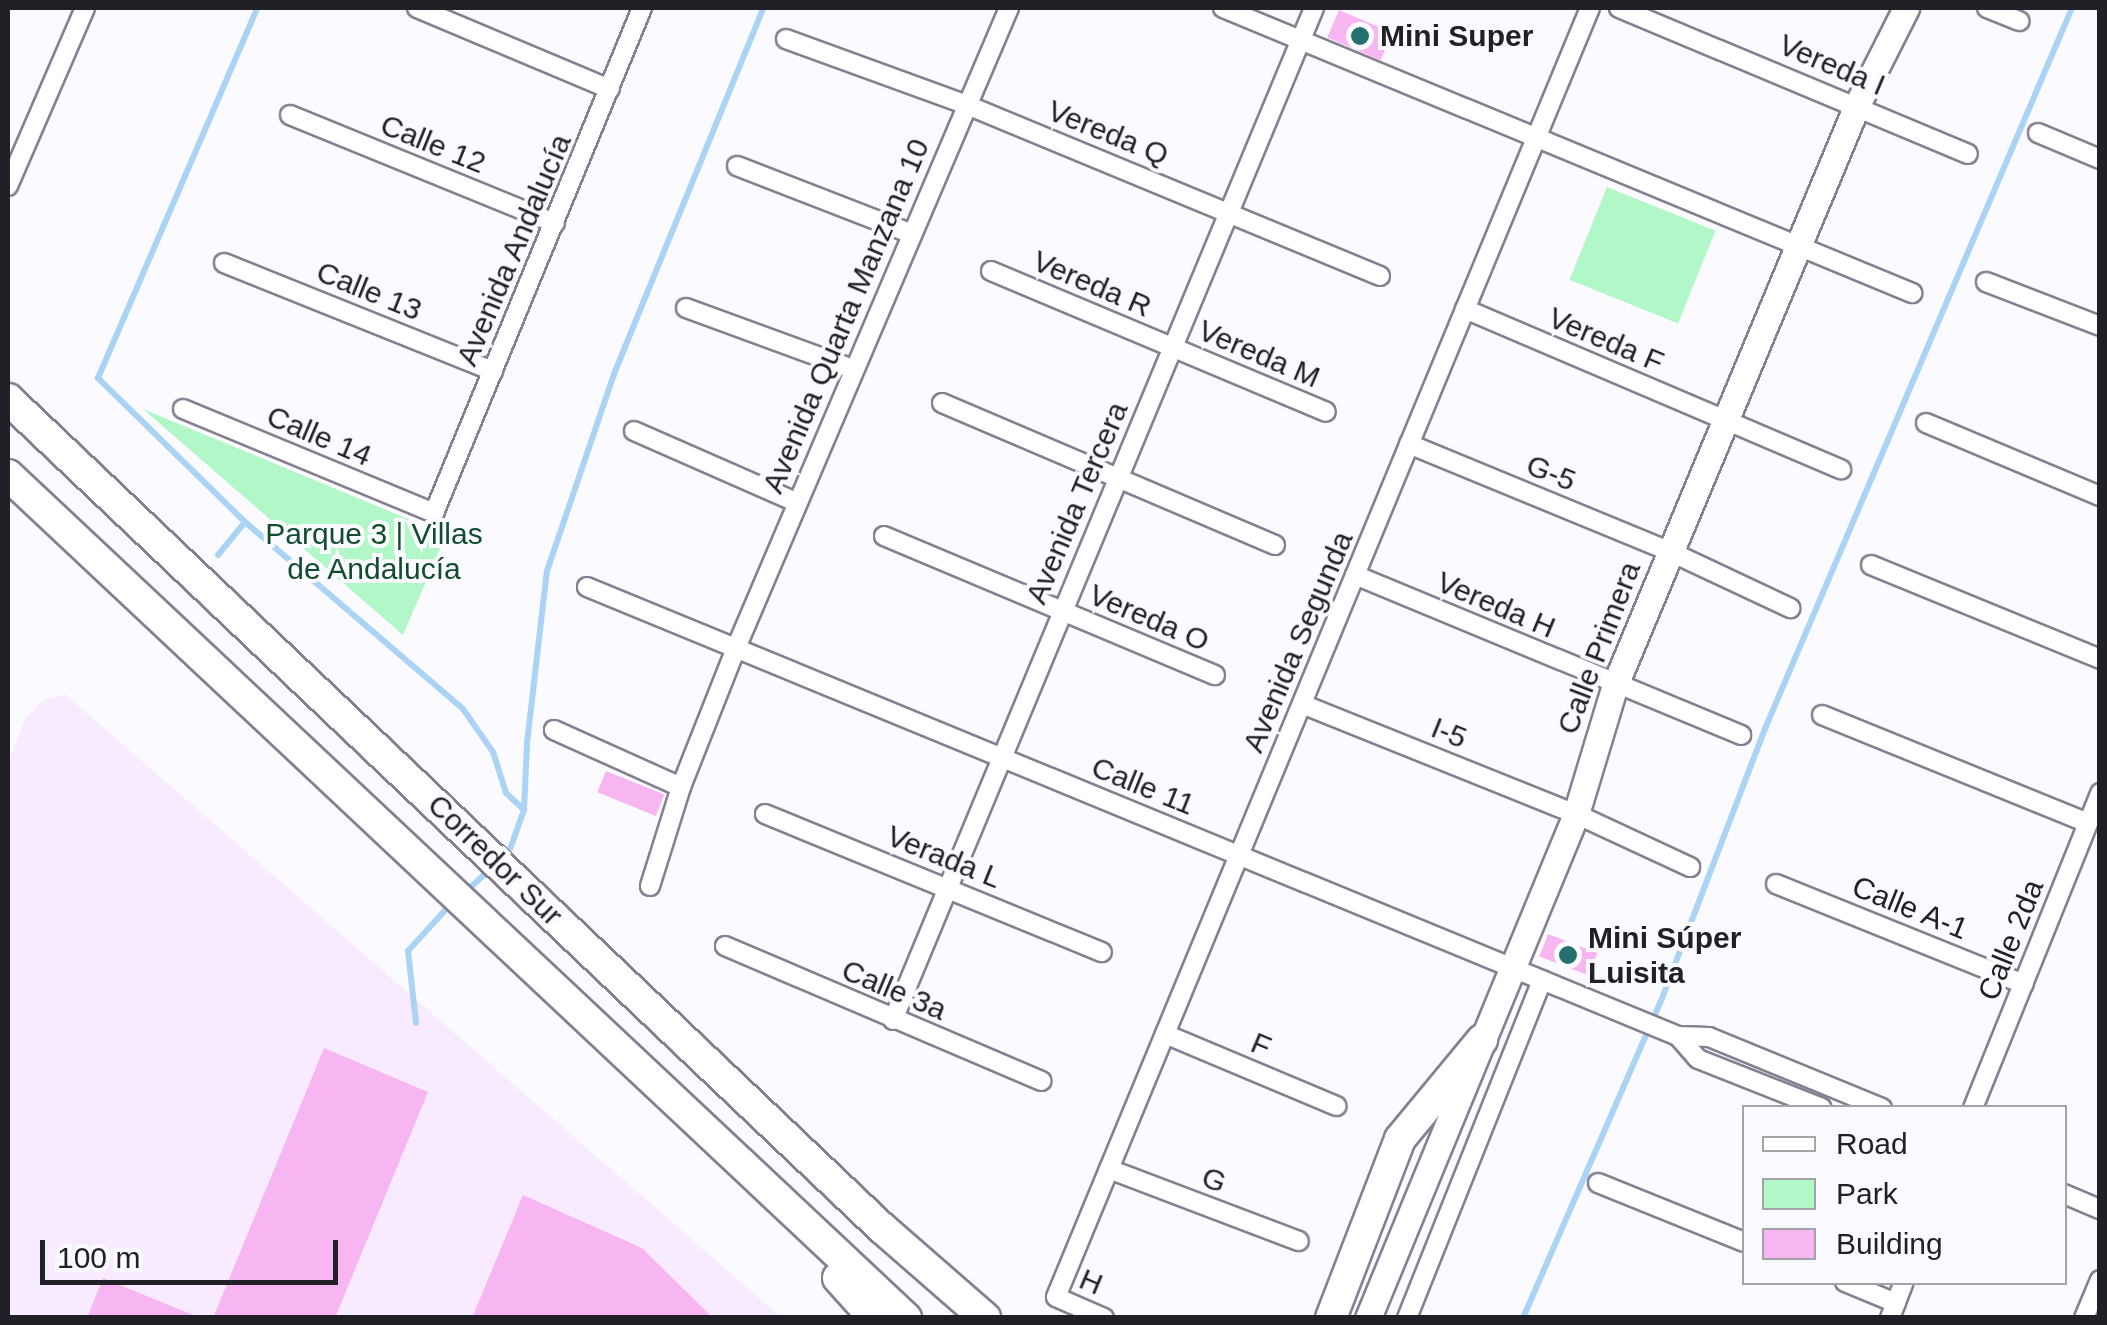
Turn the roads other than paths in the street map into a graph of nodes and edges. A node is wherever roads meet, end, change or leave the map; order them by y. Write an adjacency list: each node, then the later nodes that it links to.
1 (85, 8): 23 (street)
2 (417, 8): 14 (street)
3 (642, 8): 14 (street, Avenida Andalucía)
4 (1009, 8): 15 (street, Avenida Quarta Manzana 10)
5 (1223, 8): 13 (street)
6 (1314, 8): 13 (street, Avenida Tercera)
7 (1590, 8): 19 (street, Avenida Segunda)
8 (1620, 8): 16 (street, Vereda I)
9 (1906, 8): 16 (street, Calle Primera)
10 (1987, 8): 11 (street)
11 (2020, 21)
12 (786, 40): 15 (street, Vereda Q)
13 (1300, 41): 19 (street); 24 (street, Avenida Tercera)
14 (610, 89): 25 (street, Avenida Andalucía)
15 (967, 105): 24 (street, Vereda Q); 26 (street, Avenida Quarta Manzana 10)
16 (1857, 105): 20 (street, Vereda I); 27 (street, Calle Primera)
17 (290, 115): 25 (street, Calle 12)
18 (2038, 132): 21 (street)
19 (1537, 135): 27 (street); 34 (street, Avenida Segunda)
20 (1968, 154)
21 (2100, 159)
22 (737, 166): 26 (street)
23 (8, 186)
24 (1229, 211): 30 (street, Vereda Q); 36 (street, Avenida Tercera)
25 (555, 223): 38 (street, Avenida Andalucía)
26 (912, 234): 37 (street, Avenida Quarta Manzana 10)
27 (1800, 244): 32 (street); 43 (street, Calle Primera)
28 (224, 263): 38 (street, Calle 13)
29 (991, 270): 36 (street, Vereda R)
30 (1380, 276)
31 (1986, 282): 35 (street)
32 (1912, 293)
33 (686, 308): 37 (street)
34 (1465, 309): 43 (street, Vereda F); 46 (street, Avenida Segunda)
35 (2100, 326)
36 (1172, 347): 42 (street, Vereda M); 49 (street, Avenida Tercera)
37 (853, 369): 51 (street, Avenida Quarta Manzana 10)
38 (493, 371): 52 (street, Avenida Andalucía)
39 (8, 400): 100 (highway, Corredor Sur)
40 (942, 403): 49 (street)
41 (183, 409): 52 (street, Calle 14)
42 (1326, 412)
43 (1725, 421): 47 (street, Vereda F); 55 (street, Calle Primera)
44 (1926, 422): 50 (street)
45 (634, 431): 51 (street)
46 (1410, 444): 55 (street, G-5); 57 (street, Avenida Segunda)
47 (1841, 469)
48 (8, 475): 95 (highway, Corredor Sur)
49 (1117, 480): 54 (street); 60 (street, Avenida Tercera)
50 (2100, 496)
51 (796, 502): 61 (street, Avenida Quarta Manzana 10)
52 (434, 513)
53 (884, 536): 60 (street, Vereda O)
54 (1275, 545)
55 (1671, 552): 59 (street, G-5); 64 (street, Calle Primera)
56 (1871, 564): 62 (street)
57 (1355, 575): 64 (street, Vereda H); 65 (street, Avenida Segunda)
58 (587, 587): 61 (street, Calle 11)
59 (1790, 608)
60 (1062, 611): 63 (street, Vereda O); 69 (street, Avenida Tercera)
61 (736, 648): 69 (street, Calle 11); 70 (street, Avenida Quarta Manzana 10)
62 (2100, 659)
63 (1215, 676)
64 (1615, 685): 68 (street, Vereda H); 73 (street, Calle Primera)
65 (1302, 704): 73 (street, I-5); 75 (street, Avenida Segunda)
66 (1822, 715): 74 (street)
67 (554, 730): 70 (street)
68 (1741, 735)
69 (1002, 758): 75 (street, Calle 11); 79 (street, Avenida Tercera)
70 (681, 786): 78 (street, Avenida Quarta Manzana 10)
71 (2100, 794): 74 (street, Calle 2da)
72 (765, 814): 79 (street, Verada L)
73 (1576, 814): 76 (street, I-5); 82 (street, Calle Primera)
74 (2088, 823): 84 (street, Calle 2da)
75 (1239, 855): 82 (street, Calle 11); 87 (street, Avenida Segunda)
76 (1690, 867)
77 (1776, 884): 84 (street, Calle A-1)
78 (650, 886)
79 (948, 887): 81 (street, Verada L); 85 (street, Avenida Tercera)
80 (726, 946): 85 (street, Calle 3a)
81 (1102, 952)
82 (1512, 968): 83 (street, Calle 11); 88 (street, Calle Primera)
83 (1542, 980): 86 (street, Calle 11); 115 (street)
84 (2024, 984): 93 (street, Calle 2da)
85 (892, 1020): 90 (street, Calle 3a)
86 (1670, 1033): 89 (street, Calle 11); 91 (street, Calle 11)
87 (1165, 1034): 94 (street, F); 96 (street, Avenida Segunda)
88 (1482, 1040): 113 (highway); 114 (street, Calle Primera)
89 (1812, 1080): 91 (street, Calle 11); 92 (street, Calle 11)
90 (1042, 1082)
91 (1813, 1104)
92 (1874, 1105)
93 (1974, 1105)
94 (1336, 1106)
95 (694, 1121): 108 (highway); 109 (highway, Corredor Sur)
96 (1109, 1169): 101 (street, G); 106 (street, Avenida Segunda)
97 (1598, 1184): 102 (street)
98 (2067, 1195): 99 (street)
99 (2100, 1209)
100 (882, 1228): 110 (highway, Corredor Sur); 111 (highway)
101 (1299, 1241)
102 (1742, 1241)
103 (2100, 1280): 116 (street)
104 (1851, 1285): 107 (street)
105 (1903, 1285): 107 (street)
106 (1056, 1297): 112 (street, H)
107 (1893, 1310)
108 (874, 1318)
109 (906, 1318)
110 (985, 1318)
111 (1004, 1318)
112 (1104, 1318)
113 (1332, 1318)
114 (1368, 1318)
115 (1407, 1318)
116 (2084, 1318)

